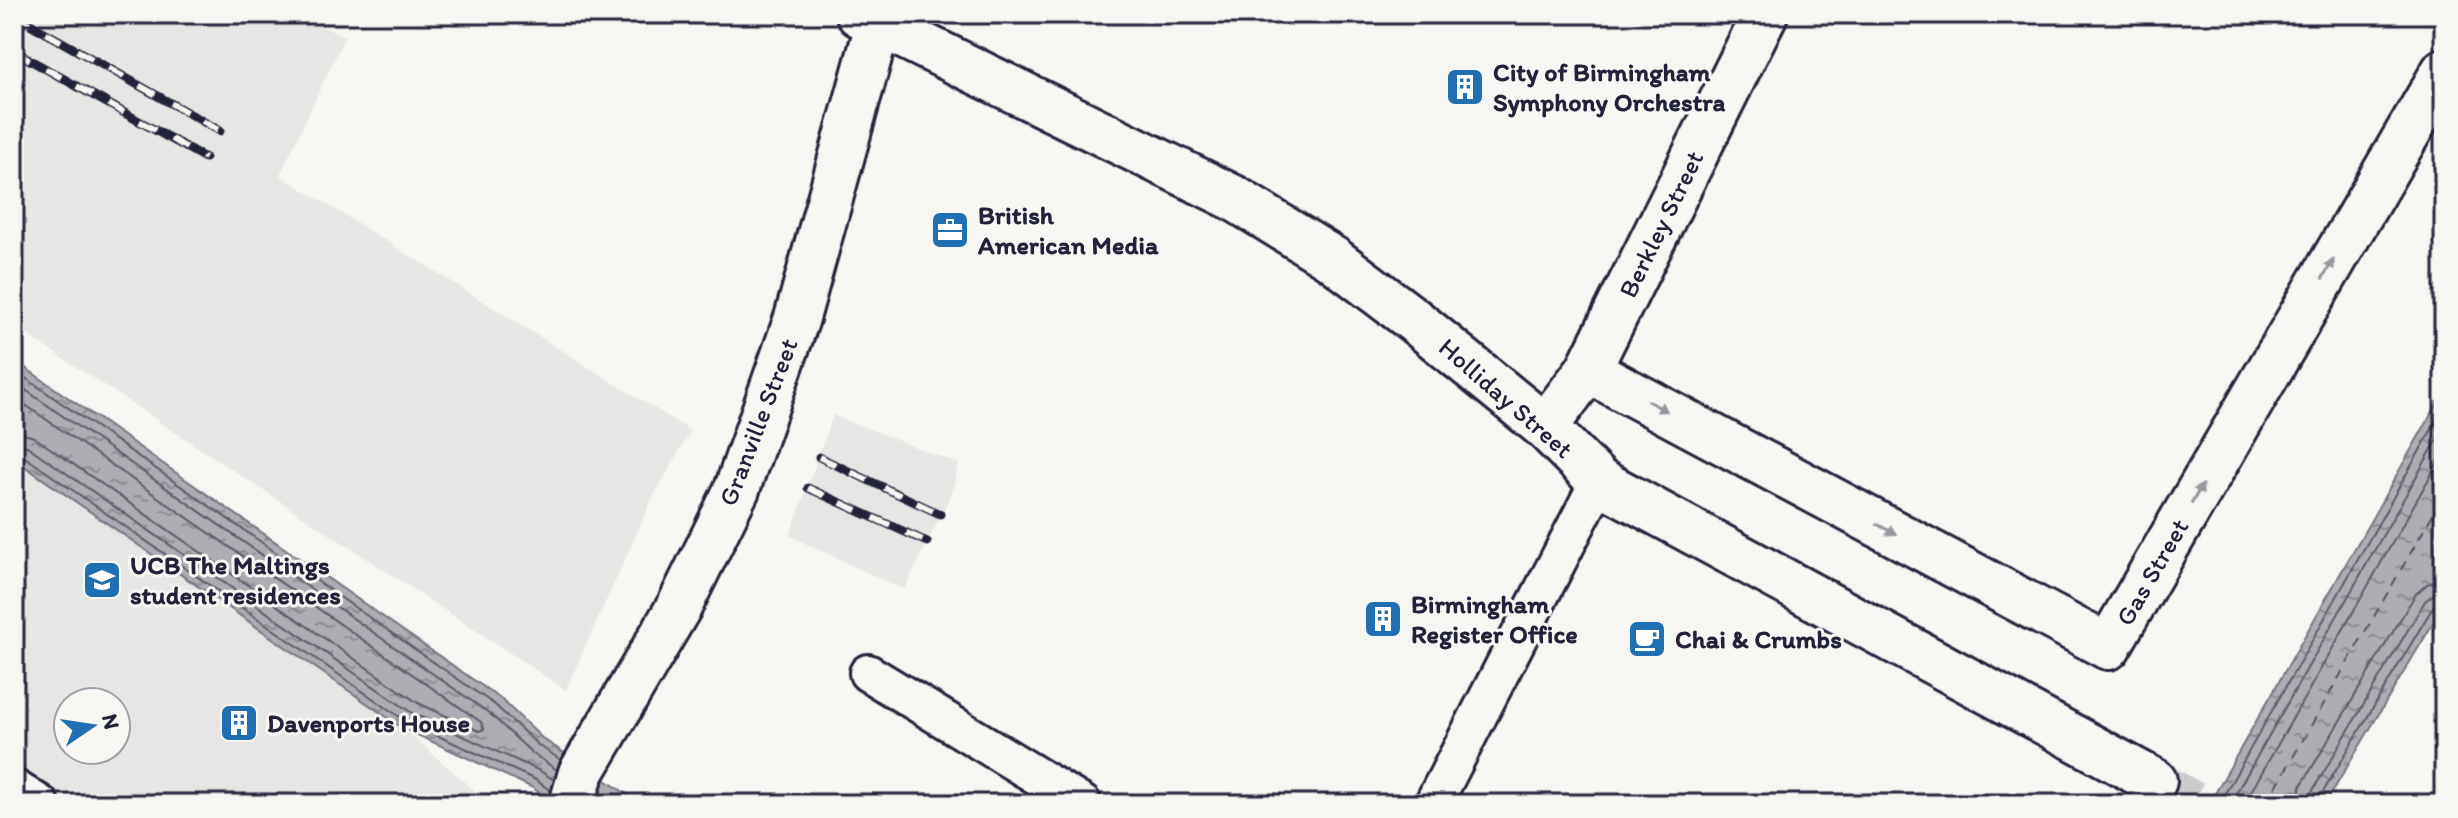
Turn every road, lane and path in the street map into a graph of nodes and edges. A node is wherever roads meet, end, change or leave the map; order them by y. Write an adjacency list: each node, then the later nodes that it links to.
1 (1765, 14): 4 (street, Berkley Street)
2 (873, 17): 5 (street, Holliday Street); 11 (street, Granville Street)
3 (2444, 71): 4 (street, Gas Street, one-way to 3)
4 (1588, 370): 5 (street, Berkley Street)
5 (1545, 427): 6 (street, Holliday Street)
6 (1599, 481): 8 (street, Holliday Street); 13 (lane)
7 (868, 673): 12 (lane)
8 (2154, 781)
9 (14, 788): 10 (lane)
10 (40, 804)
11 (572, 804)
12 (1083, 804)
13 (1433, 804)

